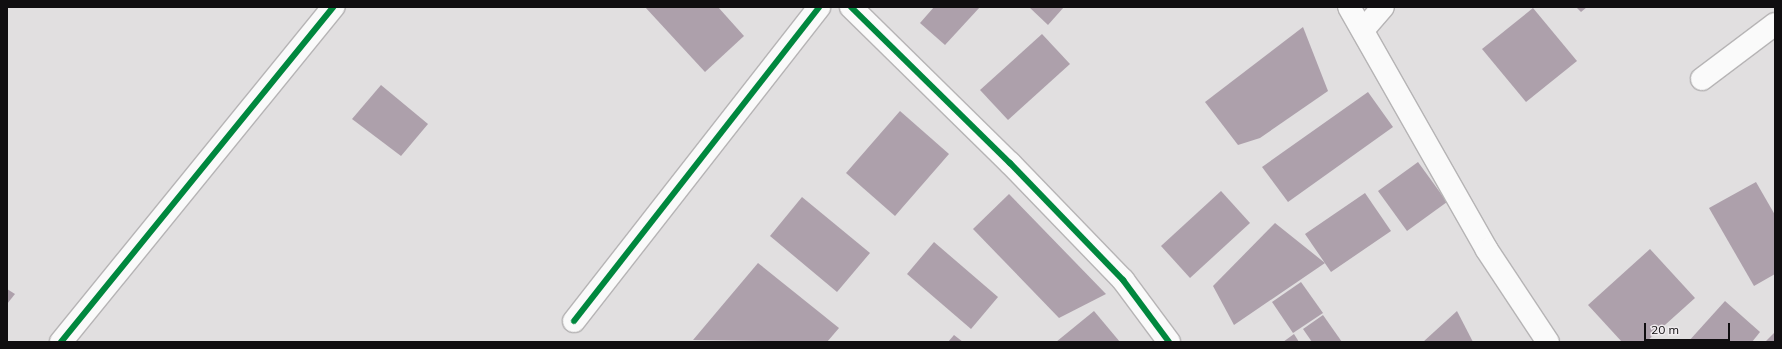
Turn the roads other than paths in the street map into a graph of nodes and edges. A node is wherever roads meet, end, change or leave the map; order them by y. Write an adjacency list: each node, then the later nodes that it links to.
1 (333, 7): 10 (street)
2 (819, 7): 9 (street)
3 (852, 7): 11 (street)
4 (1349, 7): 7 (street)
5 (1383, 7): 7 (street)
6 (1775, 24): 8 (street)
7 (1363, 30): 12 (street)
8 (1702, 79)
9 (574, 321)
10 (62, 342)
11 (1169, 342)
12 (1548, 342)

